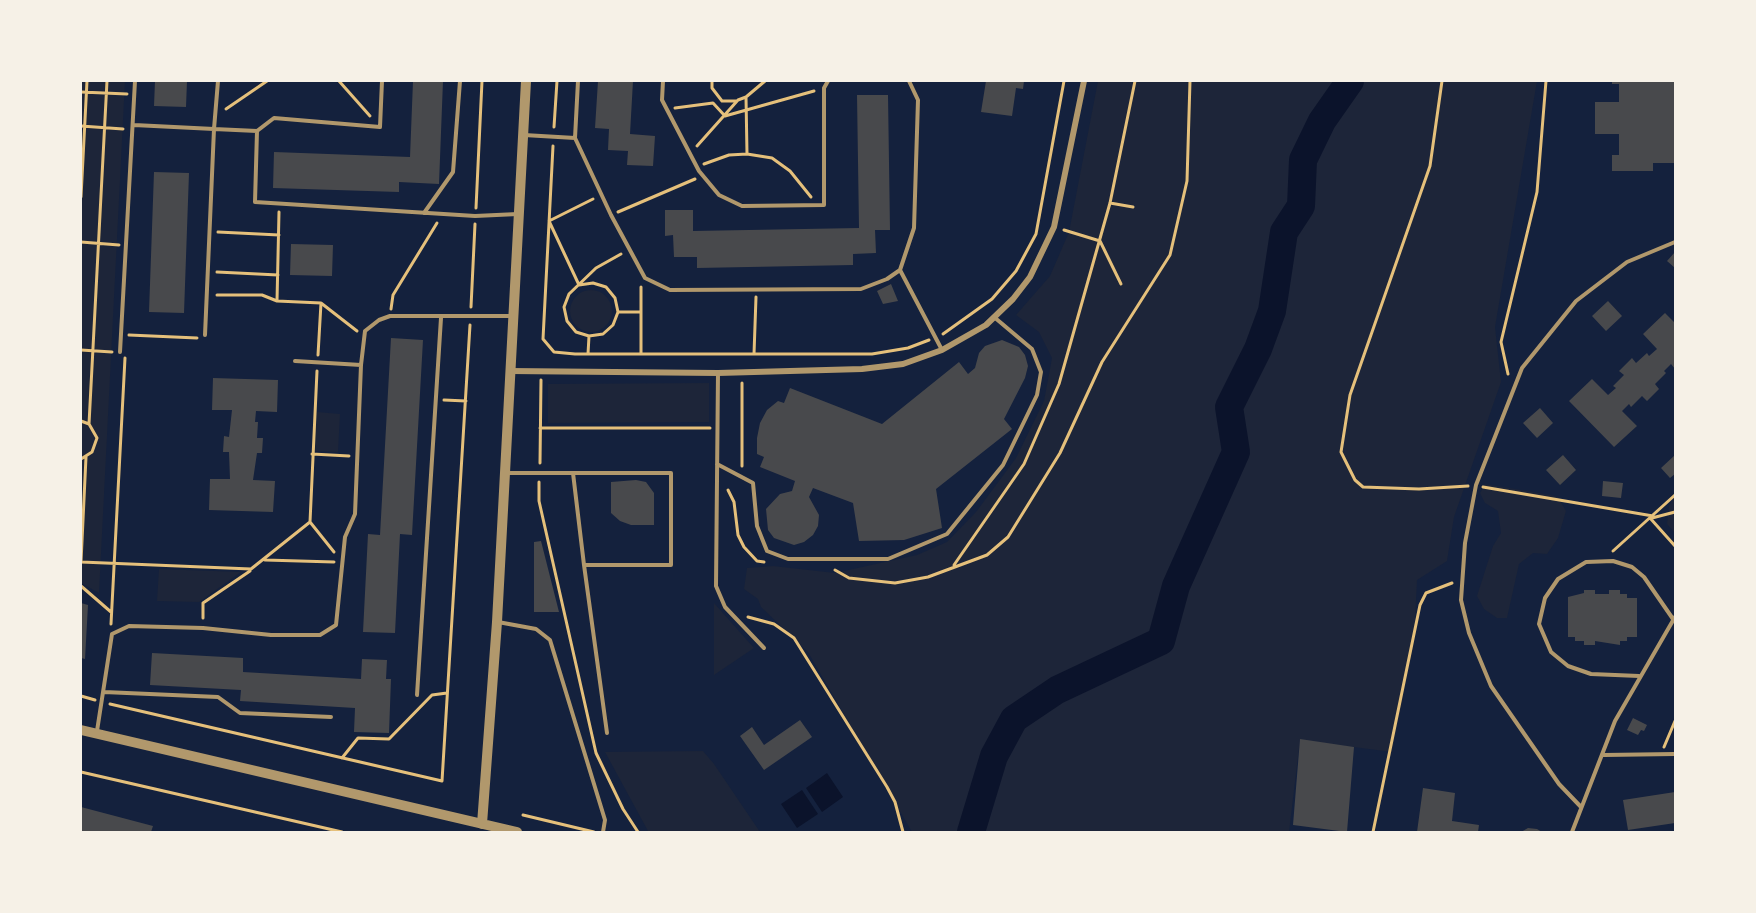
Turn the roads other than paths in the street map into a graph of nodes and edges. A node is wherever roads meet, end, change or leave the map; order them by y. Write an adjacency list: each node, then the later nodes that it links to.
1 (135, 81): 11 (lane)
2 (218, 81): 12 (lane)
3 (382, 81): 13 (lane)
4 (460, 81): 16 (lane)
5 (526, 81): 14 (street)
6 (578, 81): 15 (lane)
7 (663, 81): 8 (lane)
8 (828, 81)
9 (909, 81): 19 (lane)
10 (1084, 81): 21 (street)
11 (134, 127): 12 (lane); 25 (lane)
12 (214, 129): 13 (lane); 23 (lane)
13 (257, 131): 16 (lane)
14 (523, 135): 15 (lane); 17 (street)
15 (575, 138): 19 (lane)
16 (423, 213): 17 (lane)
17 (518, 214): 20 (street)
18 (1675, 242): 46 (lane)
19 (900, 270): 24 (lane)
20 (512, 316): 22 (lane); 28 (street)
21 (994, 317): 24 (street); 30 (lane)
22 (441, 318): 27 (lane); 39 (lane)
23 (205, 335)
24 (942, 350): 29 (street)
25 (120, 352)
26 (295, 361): 27 (lane)
27 (361, 364): 38 (lane)
28 (509, 371): 29 (street); 31 (street)
29 (718, 373): 30 (lane)
30 (717, 464): 36 (lane)
31 (504, 473): 32 (lane); 35 (street)
32 (573, 473): 33 (lane); 33 (lane)
33 (584, 565): 42 (lane)
34 (1674, 618): 37 (lane); 37 (lane)
35 (497, 622): 47 (street); 49 (lane)
36 (764, 648)
37 (1639, 676): 45 (lane)
38 (104, 692): 40 (lane); 43 (lane)
39 (417, 695)
40 (331, 717)
41 (81, 730): 43 (street)
42 (607, 733)
43 (96, 734): 47 (street)
44 (1675, 754): 45 (lane)
45 (1603, 755): 46 (lane)
46 (1581, 807): 50 (lane)
47 (483, 828): 48 (street)
48 (518, 832)
49 (603, 832)
50 (1572, 832)

